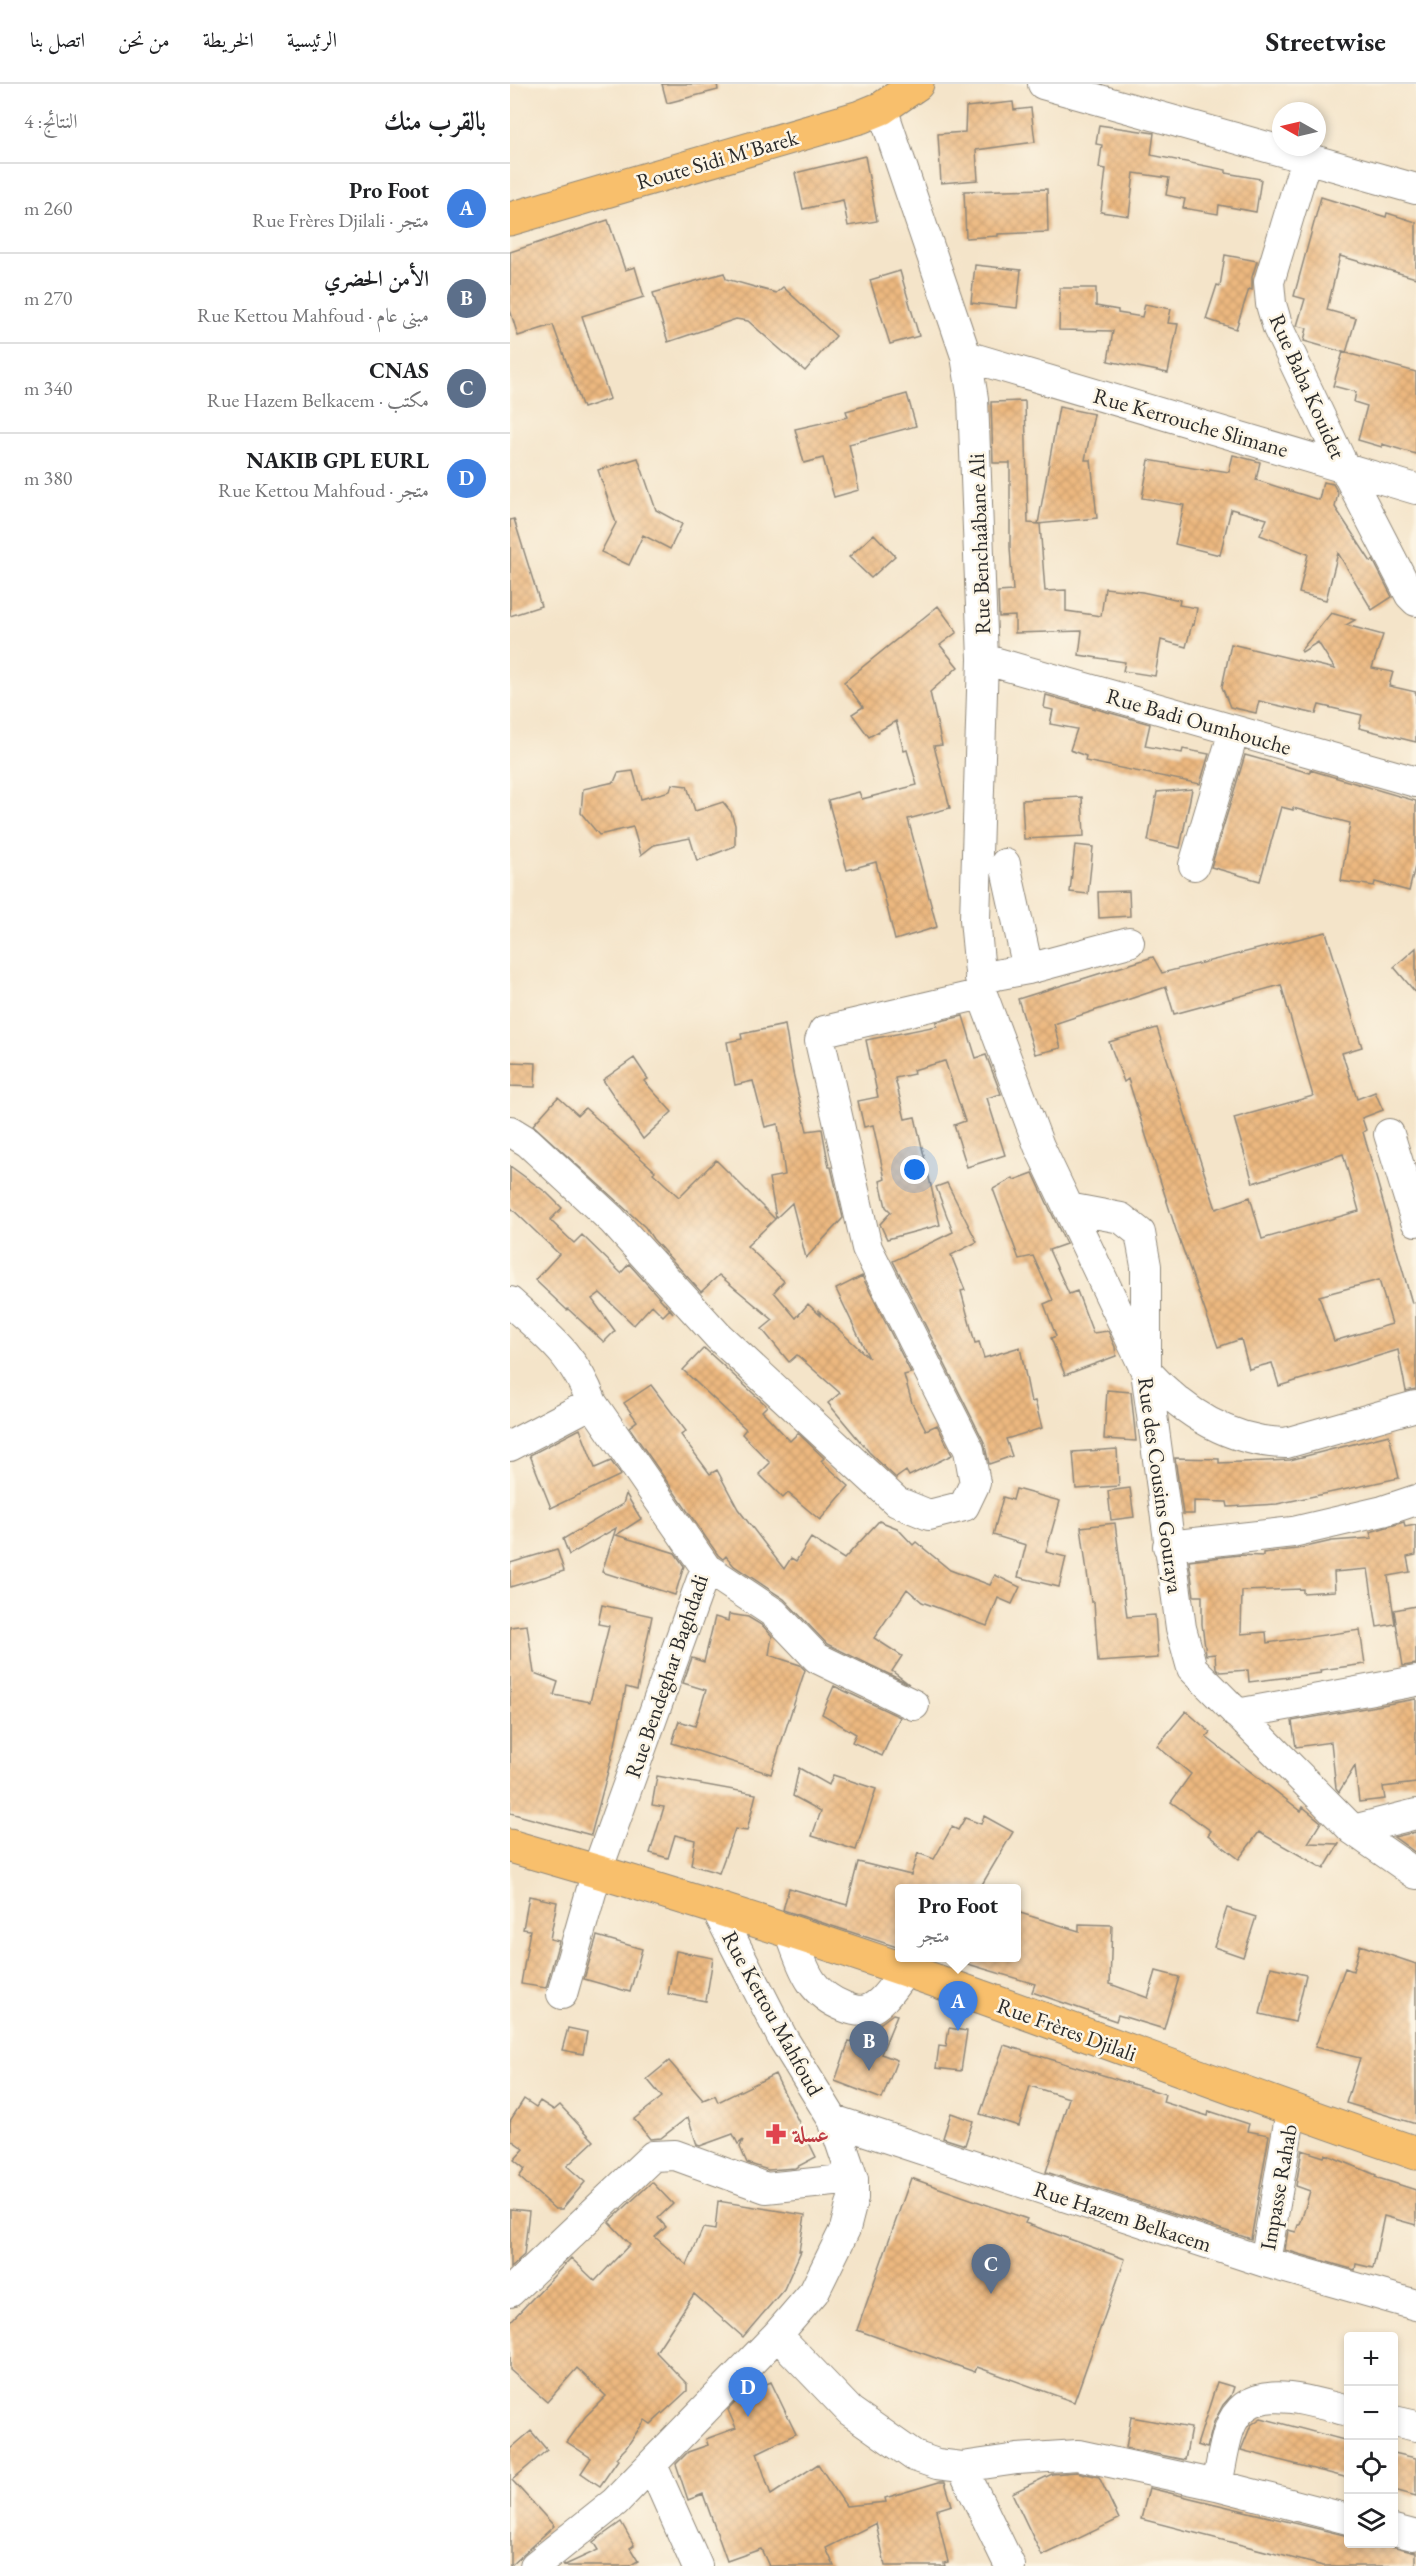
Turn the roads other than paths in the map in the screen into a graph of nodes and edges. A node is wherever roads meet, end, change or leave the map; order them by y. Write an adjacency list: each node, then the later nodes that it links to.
1 (918, 84): 3 (main road, Route Sidi M'Barek)
2 (1043, 84): 4 (street)
3 (882, 108): 6 (main road, Route Sidi M'Barek); 7 (street, Rue Benchaâbane Ali)
4 (1306, 159): 5 (street); 8 (street, Rue Baba Kouidet)
5 (1416, 189)
6 (510, 219)
7 (966, 356): 8 (street, Rue Kerrouche Slimane); 11 (street, Rue Benchaâbane Ali)
8 (1344, 466): 9 (street, Rue Kerrouche Slimane); 10 (street, Rue Baba Kouidet)
9 (1416, 489)
10 (1416, 600)
11 (983, 659): 12 (street, Rue Badi Oumhouche); 18 (street, Rue Benchaâbane Ali)
12 (1234, 731): 13 (street, Rue Badi Oumhouche); 15 (street)
13 (1416, 782)
14 (1005, 864): 17 (street)
15 (1194, 865)
16 (1129, 942): 17 (street)
17 (1028, 969): 18 (street)
18 (981, 986): 19 (street); 21 (street, Rue des Cousins Gouraya)
19 (510, 1131)
20 (1389, 1134): 22 (street)
21 (1068, 1208): 24 (street, Rue des Cousins Gouraya); 24 (street)
22 (1416, 1221)
23 (510, 1302): 25 (street, Rue Bendeghar Baghdadi)
24 (1146, 1371): 26 (street); 29 (street, Rue des Cousins Gouraya)
25 (592, 1403): 27 (street); 30 (street, Rue Bendeghar Baghdadi)
26 (1416, 1406)
27 (510, 1446)
28 (1416, 1500): 29 (street)
29 (1168, 1546): 33 (street, Rue des Cousins Gouraya)
30 (706, 1568): 32 (street); 37 (street, Rue Bendeghar Baghdadi)
31 (1416, 1681): 33 (street)
32 (914, 1705)
33 (1238, 1714): 35 (street, Rue des Cousins Gouraya)
34 (1416, 1814): 35 (street)
35 (1353, 1830): 38 (street, Rue des Cousins Gouraya)
36 (510, 1846): 37 (main road, Rue Frères Djilali)
37 (597, 1871): 39 (main road, Rue Frères Djilali); 42 (street, Rue Bendeghar Baghdadi)
38 (1416, 1874)
39 (715, 1906): 40 (main road, Rue Frères Djilali); 44 (street, Rue Kettou Mahfoud)
40 (790, 1932): 41 (main road, Rue Frères Djilali); 41 (street)
41 (906, 1970): 43 (main road, Rue Frères Djilali)
42 (562, 1994)
43 (1291, 2111): 45 (main road, Rue Frères Djilali); 47 (street, Impasse Rahab)
44 (833, 2120): 46 (street, Rue Kettou Mahfoud); 47 (street, Rue Hazem Belkacem)
45 (1416, 2153)
46 (854, 2180): 48 (street); 50 (street, Rue Kettou Mahfoud)
47 (1265, 2262): 49 (street, Rue Hazem Belkacem)
48 (510, 2292)
49 (1416, 2305)
50 (777, 2335): 54 (street, Rue Kettou Mahfoud); 55 (street)
51 (1344, 2410): 56 (street)
52 (1398, 2422): 53 (street)
53 (1416, 2426)
54 (652, 2465): 58 (street, Rue Kettou Mahfoud); 59 (street)
55 (962, 2467): 56 (street); 60 (street)
56 (1217, 2485): 57 (street)
57 (1344, 2517)
58 (535, 2566)
59 (697, 2566)
60 (1010, 2566)

